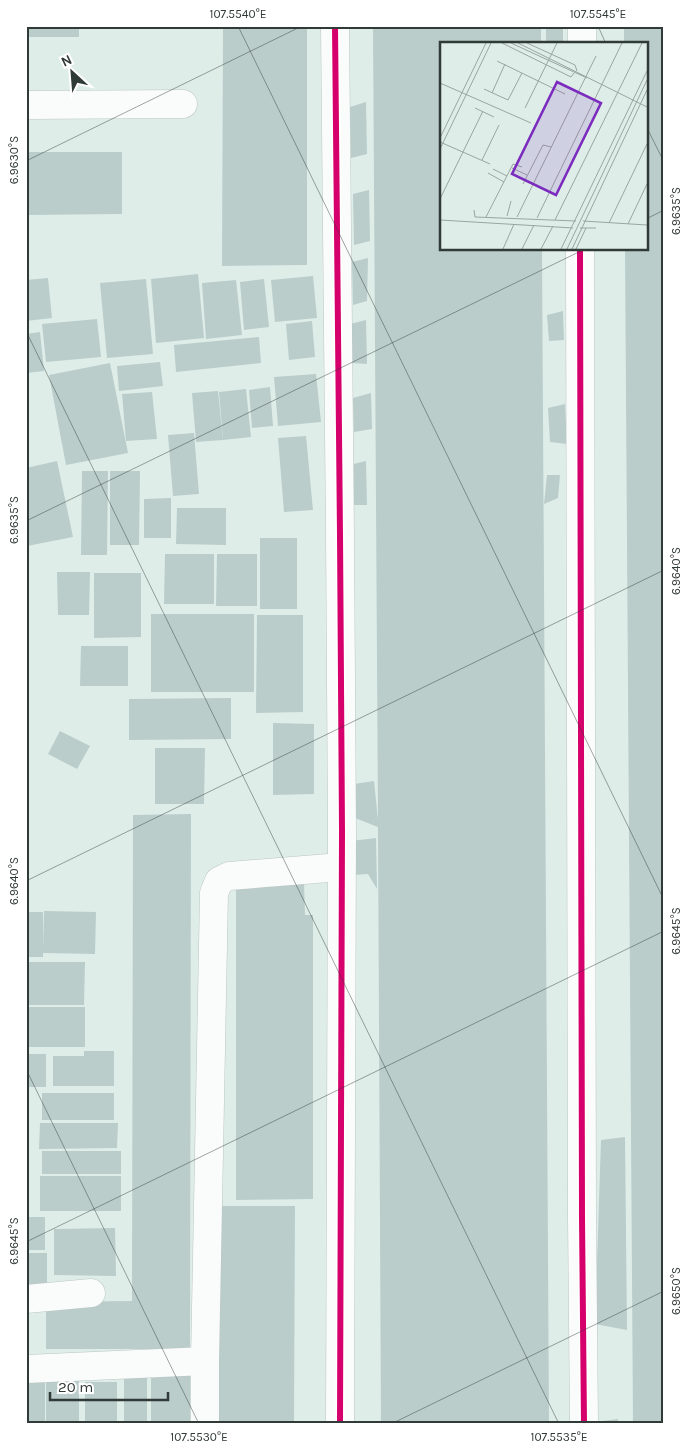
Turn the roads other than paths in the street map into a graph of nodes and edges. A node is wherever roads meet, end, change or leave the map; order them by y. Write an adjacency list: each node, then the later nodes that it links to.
1 (335, 26): 7 (street)
2 (582, 26): 3 (street)
3 (582, 42)
4 (183, 104): 5 (street)
5 (26, 105)
6 (580, 250): 14 (street)
7 (341, 868): 10 (street); 13 (street)
8 (91, 1293): 9 (street)
9 (26, 1299)
10 (205, 1361): 11 (street); 12 (street)
11 (26, 1369)
12 (205, 1424)
13 (340, 1424)
14 (584, 1424)

